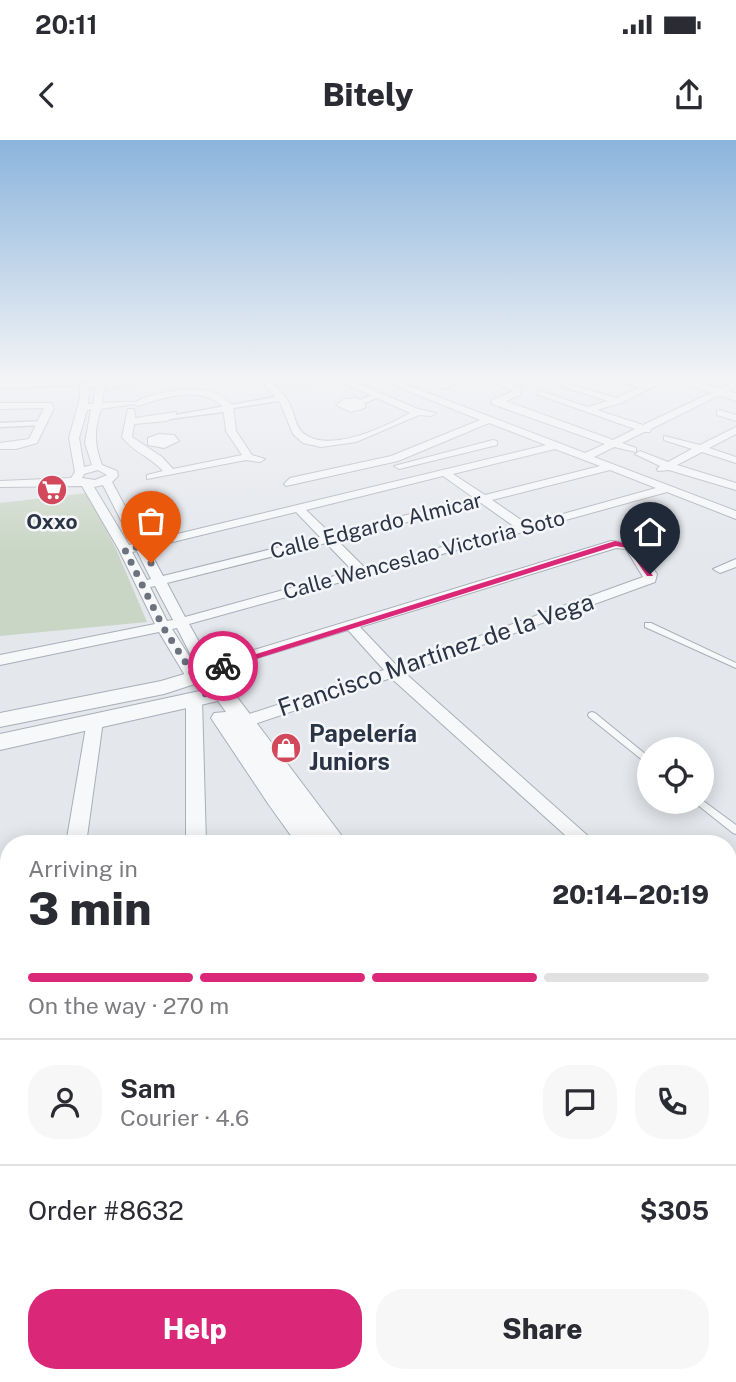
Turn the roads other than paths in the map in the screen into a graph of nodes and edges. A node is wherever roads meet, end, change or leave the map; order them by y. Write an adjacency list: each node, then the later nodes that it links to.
1 (37, 435): 17 (street)
2 (74, 435): 39 (street)
3 (88, 435): 31 (street)
4 (127, 435): 33 (street)
5 (234, 435): 24 (street)
6 (300, 435): 7 (street)
7 (364, 435)
8 (451, 435): 28 (street)
9 (476, 435): 15 (street)
10 (527, 435): 19 (street)
11 (590, 435): 16 (street)
12 (629, 435): 16 (street)
13 (663, 435): 21 (street)
14 (726, 435): 21 (street)
15 (493, 443): 22 (street); 28 (street)
16 (612, 443): 25 (street); 30 (street)
17 (28, 444): 18 (street); 23 (street)
18 (0, 446)
19 (555, 446): 25 (street); 34 (street)
20 (736, 446): 29 (street, Calle Wenceslao Victoria Soto)
21 (702, 448): 29 (street); 30 (street)
22 (516, 450)
23 (43, 451)
24 (246, 457): 26 (street); 33 (street)
25 (585, 457): 32 (street)
26 (260, 459)
27 (736, 460): 29 (street)
28 (398, 462): 28 (street)
29 (706, 463): 30 (street); 41 (street); 43 (street, Calle Wenceslao Victoria Soto)
30 (669, 465): 35 (street)
31 (98, 467): 39 (street); 40 (street)
32 (610, 467): 43 (street); 45 (street, Calle Edgardo Almicar)
33 (170, 472): 38 (street)
34 (445, 473): 45 (street); 46 (street)
35 (657, 473)
36 (0, 474): 39 (street)
37 (736, 474): 41 (street)
38 (151, 477)
39 (81, 478): 40 (street); 42 (street); 51 (street)
40 (106, 481): 50 (street)
41 (721, 482): 44 (street)
42 (0, 484)
43 (672, 484): 47 (street); 48 (street, Calle Wenceslao Victoria Soto)
44 (736, 488)
45 (482, 499): 48 (street); 49 (street, Calle Edgardo Almicar)
46 (298, 508): 49 (street); 50 (street)
47 (736, 515)
48 (524, 528): 54 (street, Calle Wenceslao Victoria Soto)
49 (328, 538): 54 (street); 55 (street, Calle Edgardo Almicar)
50 (142, 546): 51 (street); 55 (street)
51 (125, 550): 56 (street)
52 (736, 563): 53 (street)
53 (720, 569)
54 (363, 573): 57 (street, Calle Wenceslao Victoria Soto)
55 (160, 580): 56 (street, Calle Edgardo Almicar); 57 (street)
56 (143, 585): 60 (street)
57 (181, 622): 60 (street, Calle Wenceslao Victoria Soto); 64 (street)
58 (351, 625): 63 (street); 63 (street, Francisco Martínez de la Vega); 64 (street, Francisco Martínez de la Vega)
59 (648, 625): 62 (lane)
60 (163, 627): 61 (street, Calle Wenceslao Victoria Soto); 64 (street)
61 (0, 660)
62 (736, 666)
63 (394, 672): 68 (street, Francisco Martínez de la Vega); 77 (street)
64 (205, 687): 66 (street); 67 (street); 68 (street); 74 (street); 75 (street)
65 (592, 715): 70 (lane)
66 (0, 720)
67 (95, 721): 69 (street); 73 (street)
68 (243, 722): 76 (street)
69 (0, 742)
70 (637, 751)
71 (714, 813): 72 (lane)
72 (736, 830)
73 (77, 835)
74 (197, 835)
75 (305, 835)
76 (329, 835)
77 (578, 835)

